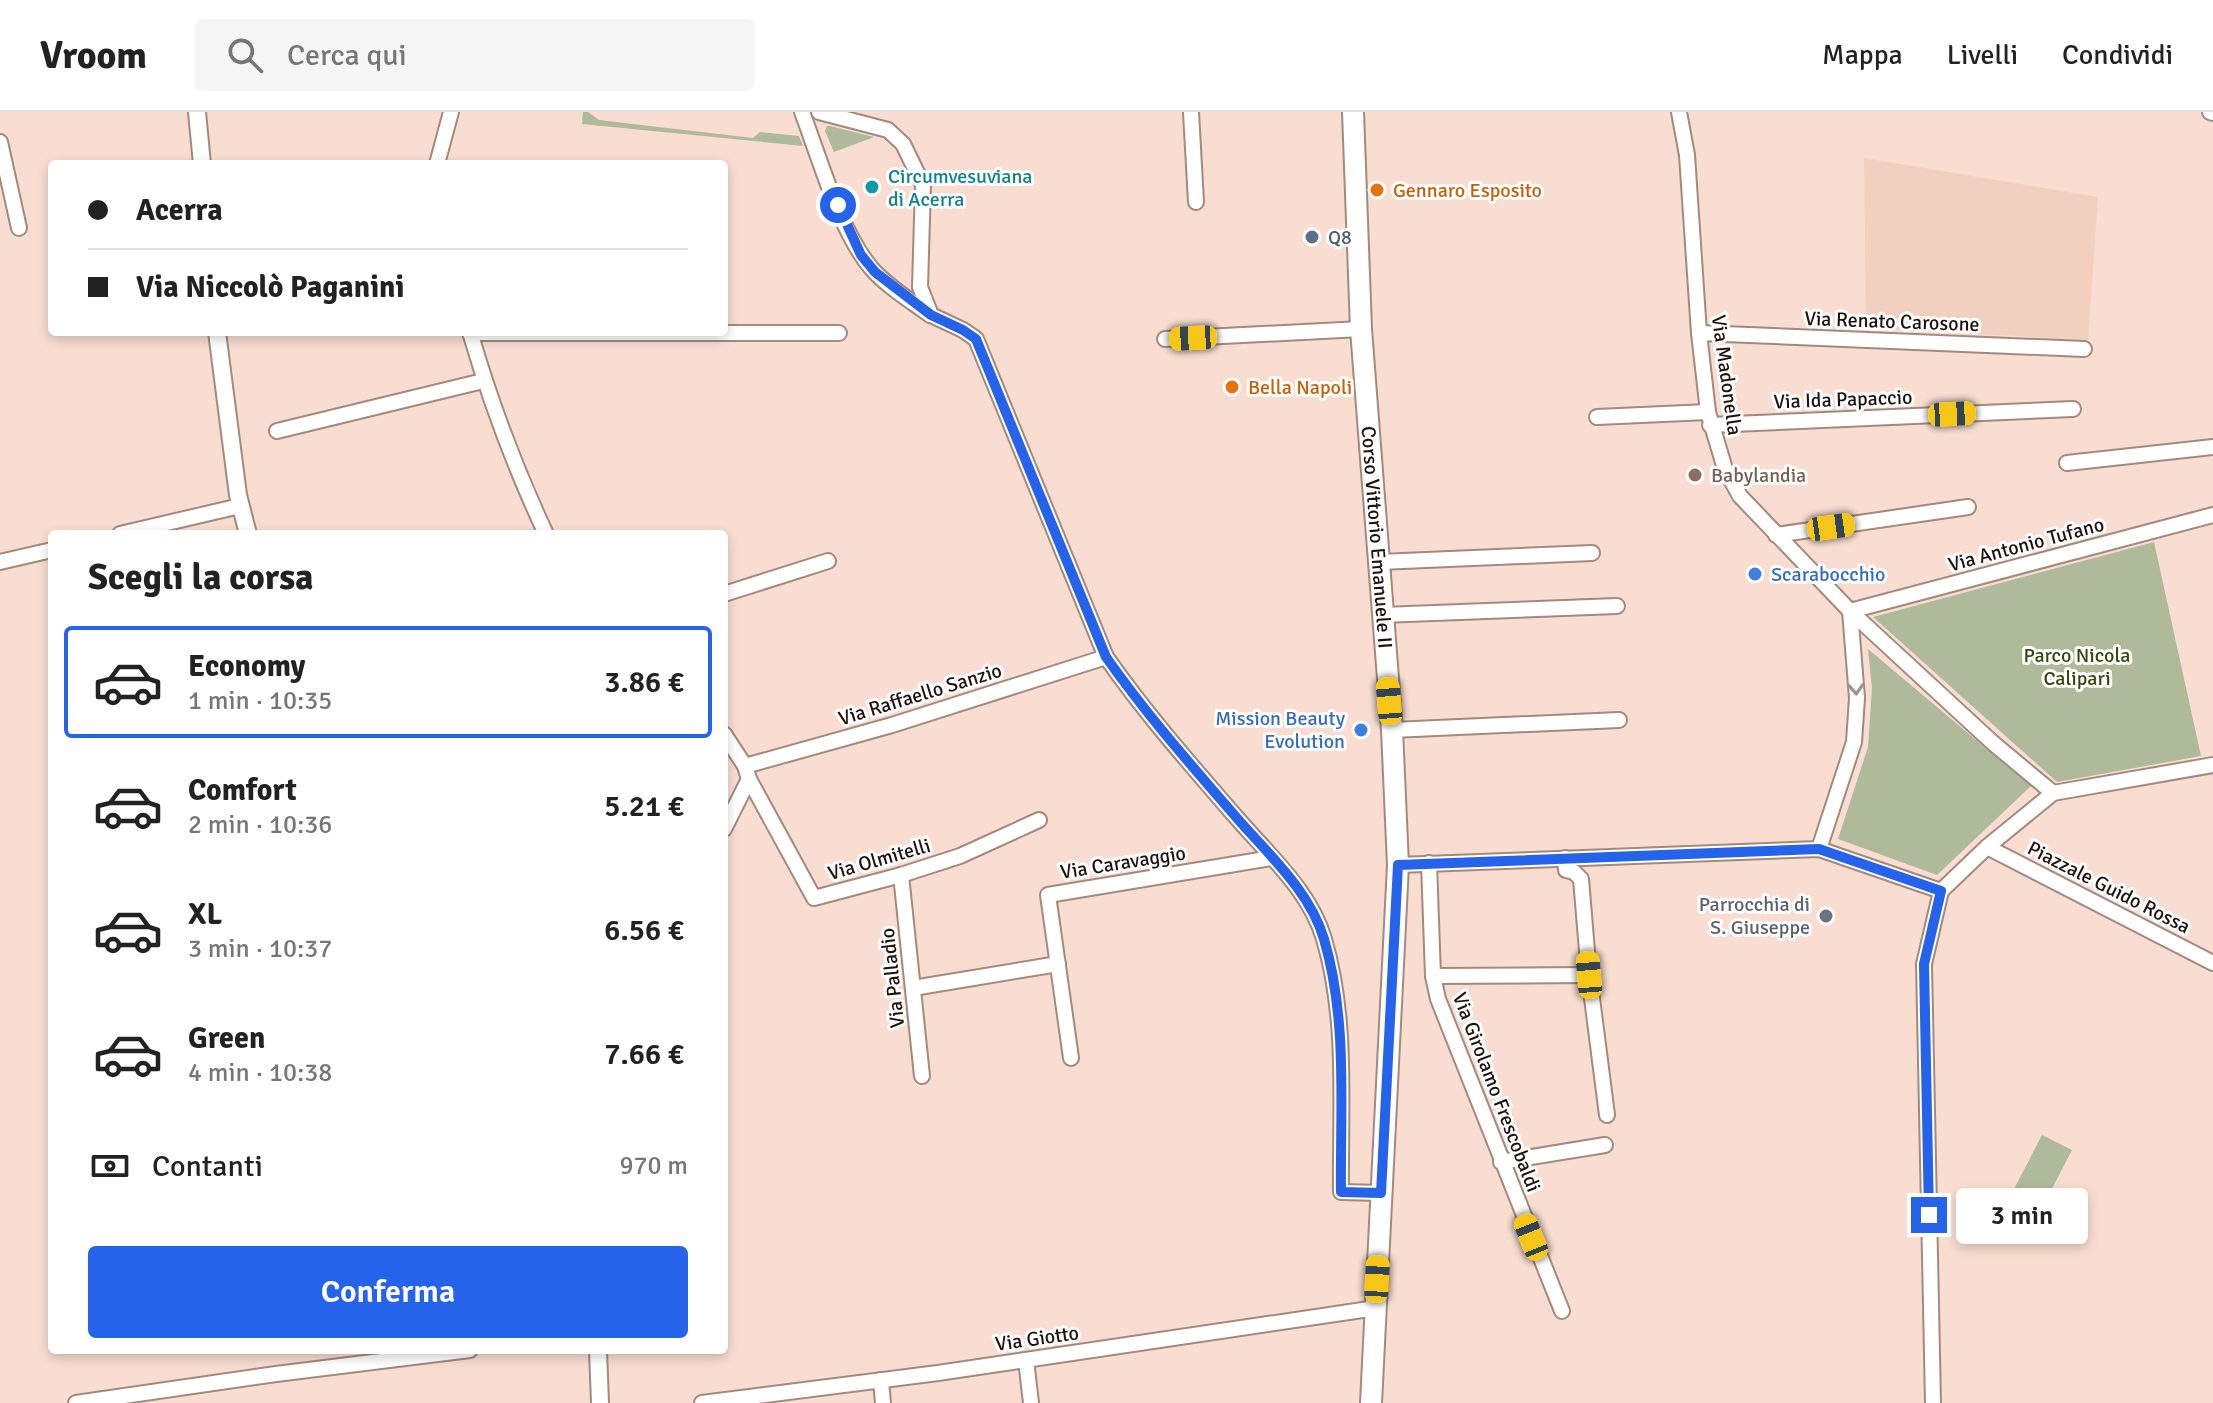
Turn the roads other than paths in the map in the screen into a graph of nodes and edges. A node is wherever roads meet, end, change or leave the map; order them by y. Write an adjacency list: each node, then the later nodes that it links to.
1 (197, 112): 9 (street)
2 (451, 112): 10 (street)
3 (802, 112): 13 (street)
4 (819, 112): 13 (street)
5 (1191, 112): 11 (street)
6 (1353, 112): 14 (main road, Corso Vittorio Emanuele II)
7 (1679, 112): 17 (street, Via Madonella)
8 (0, 142): 12 (street)
9 (202, 160)
10 (438, 160)
11 (1196, 202)
12 (19, 228)
13 (931, 315): 45 (street)
14 (1361, 329): 20 (street); 40 (main road, Corso Vittorio Emanuele II)
15 (728, 333): 16 (street)
16 (839, 333)
17 (1699, 333): 21 (street, Via Renato Carosone); 25 (street, Via Madonella)
18 (218, 336): 29 (street)
19 (471, 336): 22 (street)
20 (1165, 339)
21 (2084, 349)
22 (483, 381): 26 (street); 34 (street)
23 (2073, 409): 25 (street, Via Ida Papaccio)
24 (1597, 417): 25 (street, Via Ida Papaccio)
25 (1709, 418): 35 (street, Via Madonella)
26 (277, 431)
27 (2213, 447): 28 (street)
28 (2067, 463)
29 (240, 506): 32 (street); 33 (street)
30 (1968, 507): 35 (street)
31 (2213, 515): 43 (street, Via Antonio Tufano)
32 (137, 530)
33 (247, 530)
34 (544, 530)
35 (1776, 535): 43 (street, Via Madonella)
36 (48, 551): 39 (street)
37 (1592, 553): 40 (street)
38 (828, 561): 41 (street)
39 (0, 562)
40 (1379, 562): 44 (main road, Corso Vittorio Emanuele II)
41 (728, 593)
42 (1617, 606): 44 (street)
43 (1850, 611): 51 (street, Via Madonella); 55 (street, one-way to 55)
44 (1382, 615): 47 (main road, Corso Vittorio Emanuele II)
45 (1106, 657): 50 (street, Via Raffaello Sanzio); 56 (street)
46 (1619, 720): 47 (street)
47 (1392, 730): 59 (main road, Corso Vittorio Emanuele II)
48 (728, 741): 50 (street, Via Olmitelli)
49 (2213, 765): 51 (street)
50 (747, 773): 52 (street); 60 (street, Via Olmitelli)
51 (2053, 793): 54 (street)
52 (728, 819)
53 (1039, 820): 60 (street, Via Olmitelli)
54 (1987, 847): 61 (street); 62 (street, Piazzale Guido Rossa)
55 (1819, 849): 57 (street); 61 (street)
56 (1272, 858): 63 (street, Via Caravaggio); 72 (street)
57 (1565, 858): 58 (street); 64 (street)
58 (1429, 863): 59 (street); 65 (street, Via Girolamo Frescobaldi)
59 (1398, 865): 72 (main road, Corso Vittorio Emanuele II)
60 (901, 875): 66 (street, Via Palladio)
61 (1941, 891): 85 (street)
62 (2213, 963)
63 (1058, 964): 66 (street); 67 (street, Via Caravaggio)
64 (1589, 975): 65 (street); 69 (street)
65 (1433, 976): 71 (street, Via Girolamo Frescobaldi)
66 (913, 988): 68 (street, Via Palladio)
67 (1071, 1058)
68 (922, 1076)
69 (1607, 1115)
70 (1605, 1145): 71 (street)
71 (1501, 1162): 74 (street, Via Girolamo Frescobaldi)
72 (1381, 1193): 73 (main road, Corso Vittorio Emanuele II)
73 (1376, 1308): 77 (street, Via Giotto); 84 (main road, Corso Vittorio Emanuele II)
74 (1562, 1311)
75 (438, 1354): 79 (street)
76 (598, 1354): 80 (street)
77 (1026, 1360): 78 (street, Via Giotto); 83 (street)
78 (881, 1380): 81 (street, Via Giotto); 82 (street)
79 (76, 1403)
80 (600, 1403)
81 (702, 1403)
82 (883, 1403)
83 (1031, 1403)
84 (1371, 1403)
85 (1933, 1403)

